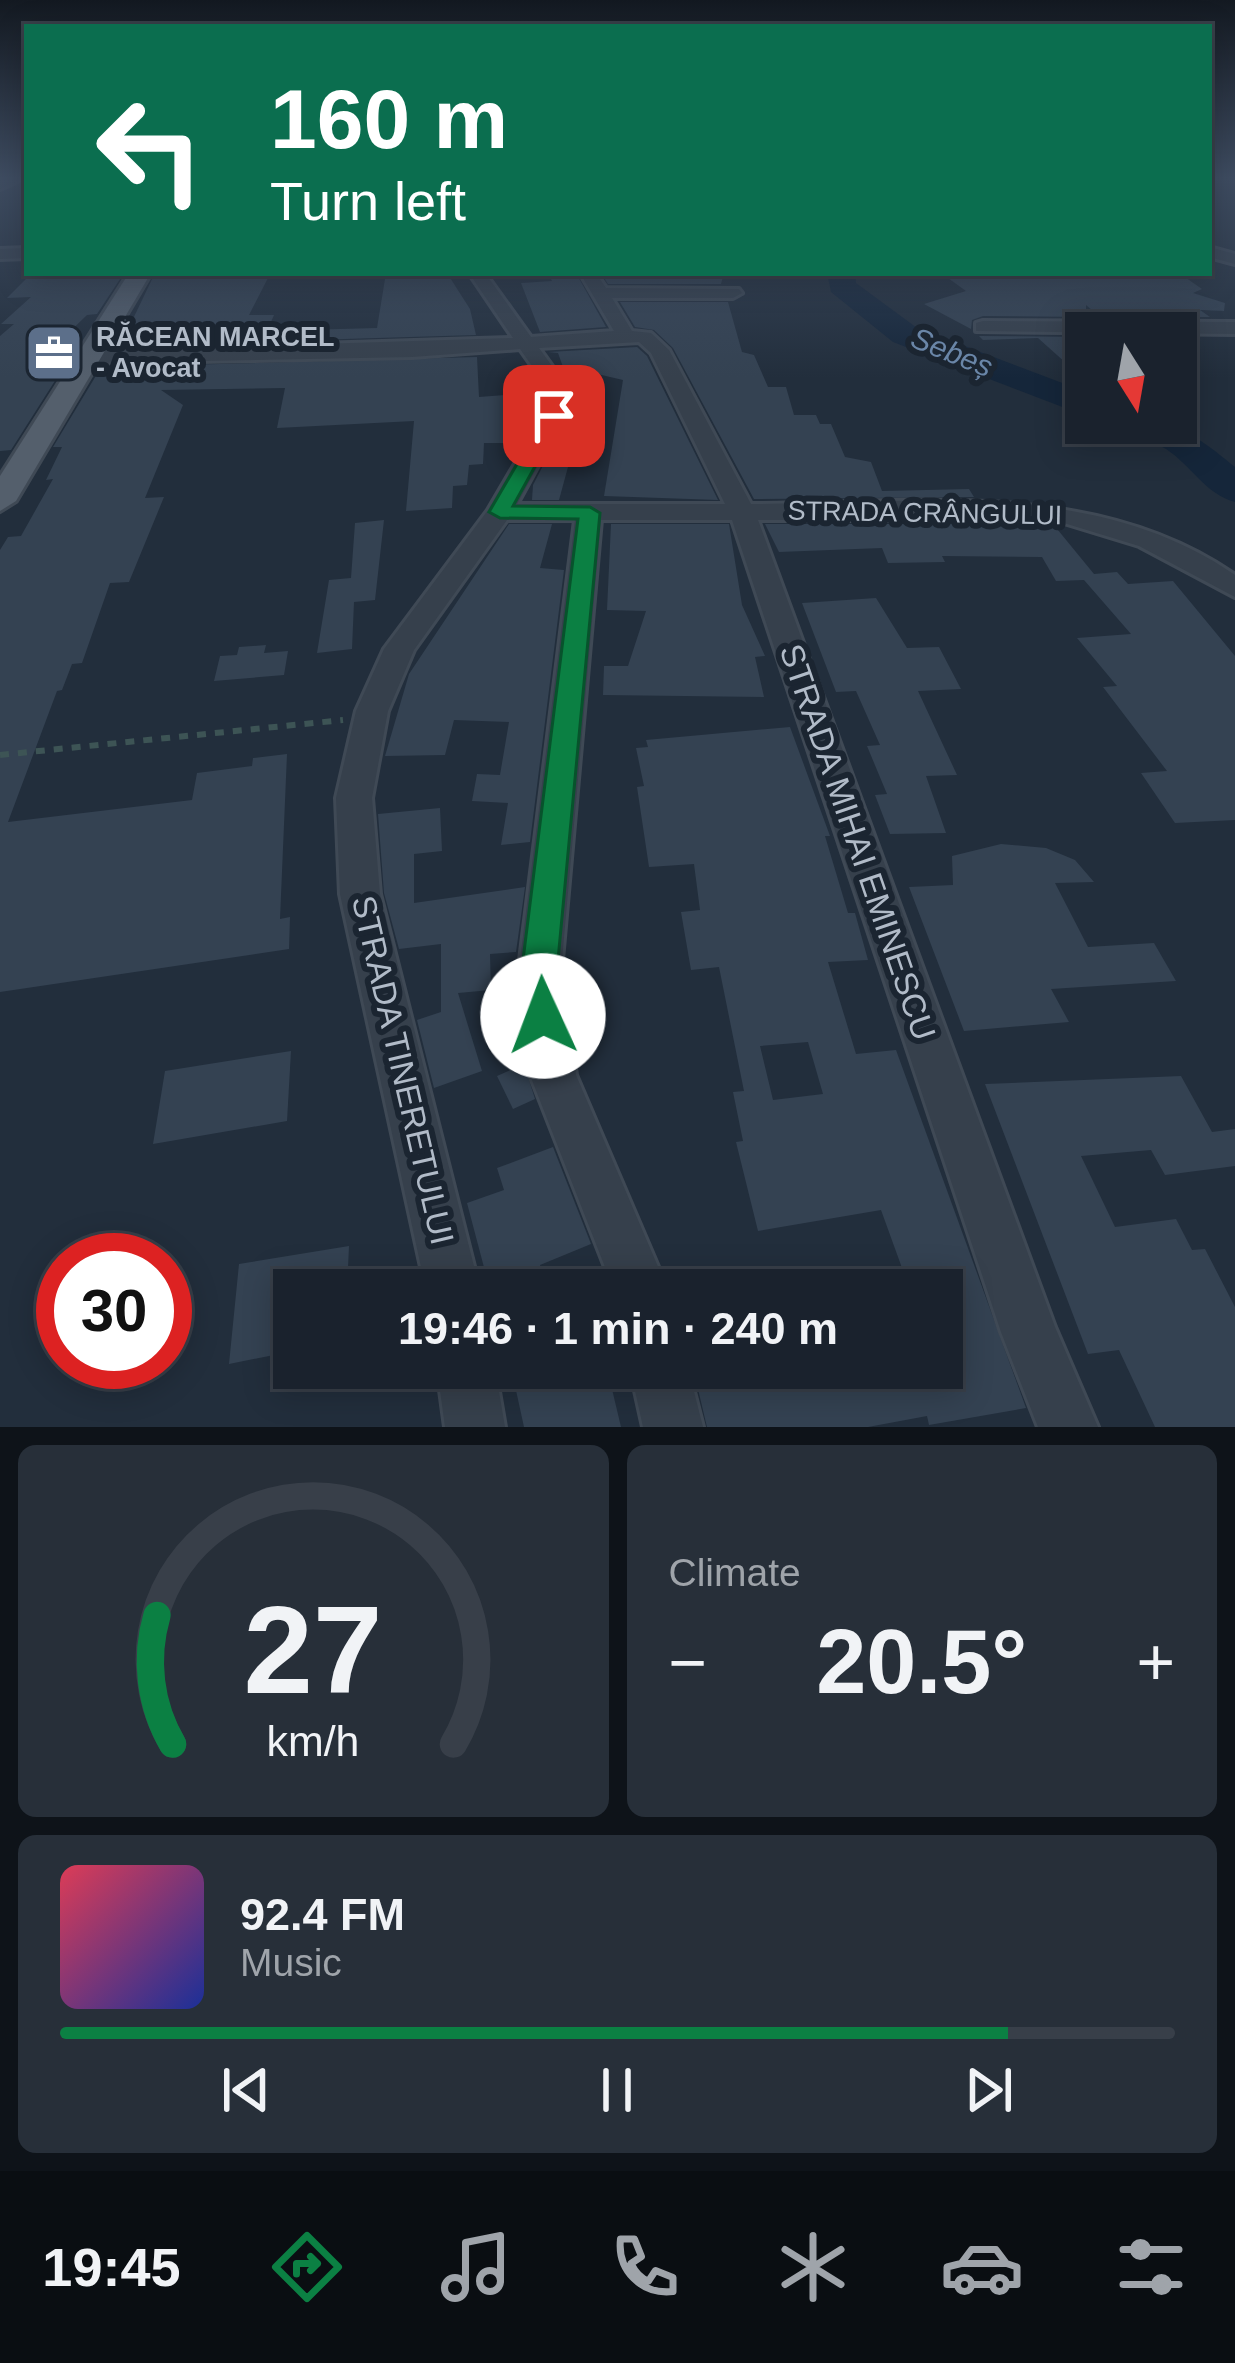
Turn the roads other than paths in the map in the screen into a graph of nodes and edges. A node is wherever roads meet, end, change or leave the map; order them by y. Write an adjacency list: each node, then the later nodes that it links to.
1 (138, 276): 9 (main road)
2 (479, 276): 8 (street, STRADA TINERETULUI)
3 (593, 283): 4 (street, STRADA MIHAI EMINESCU); 7 (street, STRADA MIHAI EMINESCU)
4 (734, 292)
5 (983, 327): 6 (street)
6 (1235, 328)
7 (626, 336): 8 (street); 12 (street, STRADA MIHAI EMINESCU)
8 (530, 346): 9 (street); 11 (street, STRADA TINERETULUI)
9 (88, 357): 10 (main road)
10 (0, 501)
11 (500, 512): 13 (street, STRADA CRÂNGULUI); 15 (street, STRADA TINERETULUI)
12 (742, 512): 13 (street, STRADA CRÂNGULUI); 14 (street, STRADA CRÂNGULUI); 21 (street, STRADA MIHAI EMINESCU)
13 (590, 513): 16 (street)
14 (1235, 588)
15 (449, 1269)
16 (632, 1269)
17 (470, 1389): 19 (street)
18 (664, 1389): 20 (street)
19 (476, 1427)
20 (673, 1427)
21 (1068, 1427)

